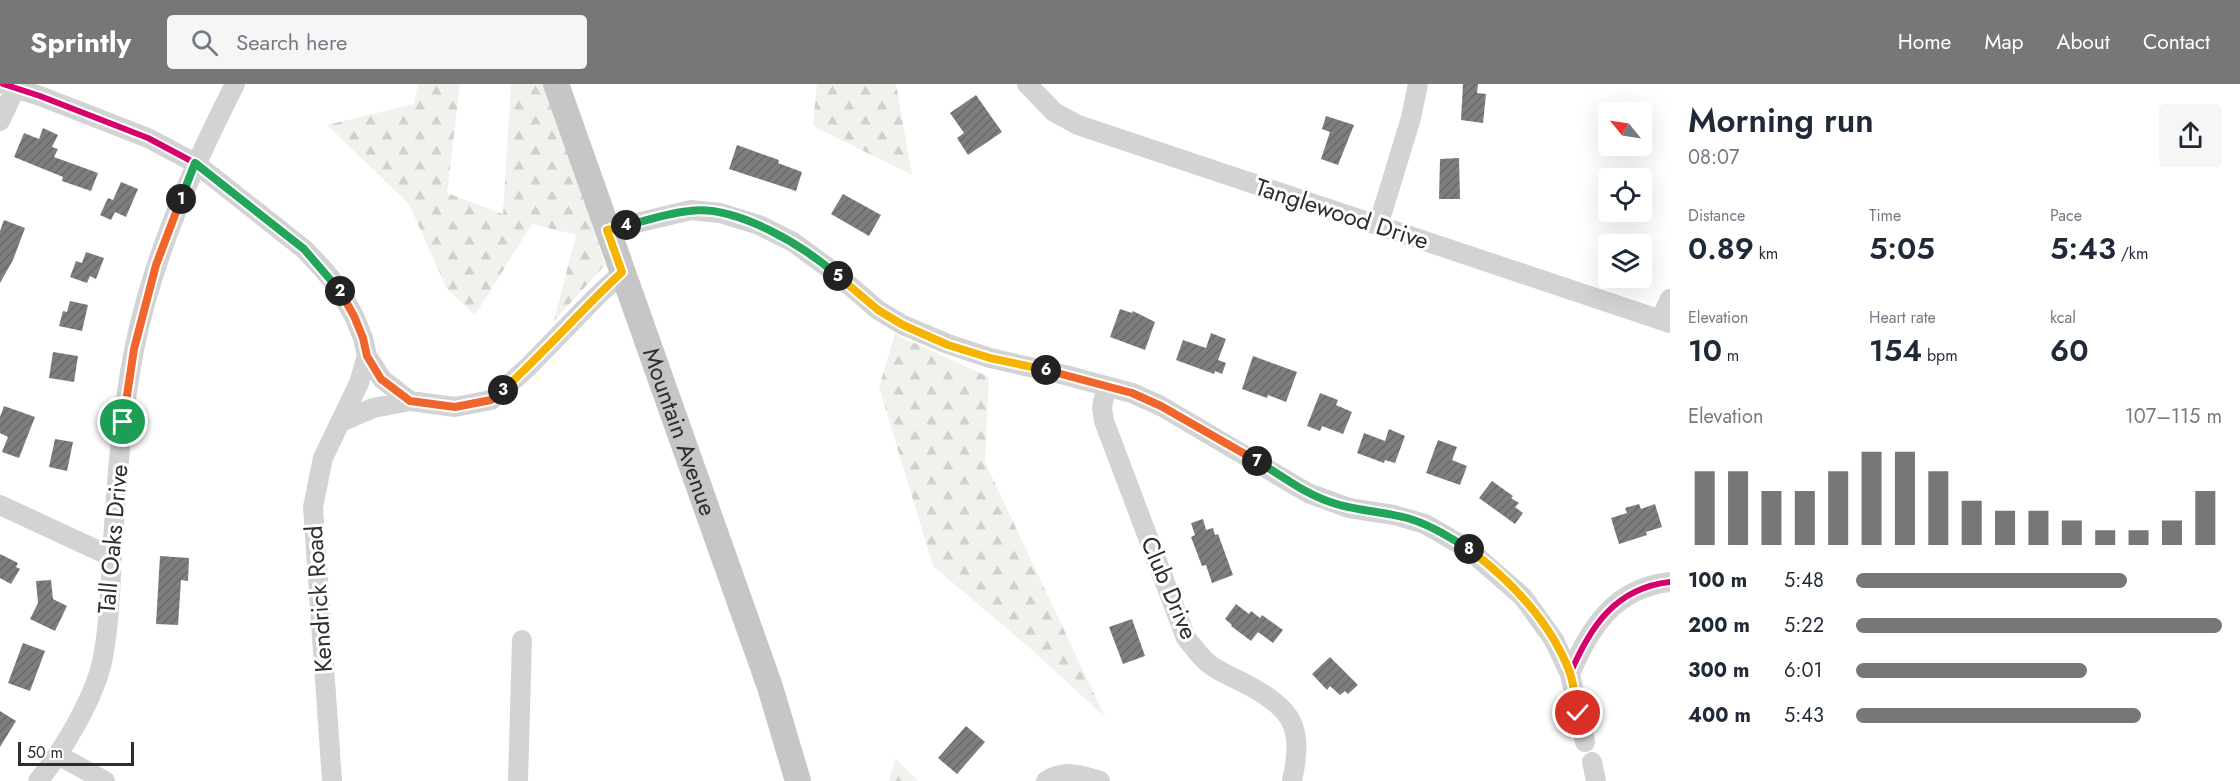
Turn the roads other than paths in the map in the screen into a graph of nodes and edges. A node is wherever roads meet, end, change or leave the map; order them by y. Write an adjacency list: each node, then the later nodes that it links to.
1 (235, 84): 7 (street, Tall Oaks Drive)
2 (556, 84): 9 (main road, Mountain Avenue)
3 (1027, 84): 8 (street, Tanglewood Drive)
4 (1418, 84): 8 (street)
5 (9, 87): 6 (street); 7 (street)
6 (0, 121)
7 (195, 163): 13 (street); 18 (street, Tall Oaks Drive)
8 (1378, 226): 12 (street, Tanglewood Drive)
9 (607, 230): 10 (main road, Mountain Avenue); 14 (street)
10 (622, 272): 15 (street); 28 (main road, Mountain Avenue)
11 (1670, 298): 12 (street)
12 (1665, 322)
13 (367, 356): 15 (street); 16 (street, Kendrick Road)
14 (1106, 387): 21 (street); 31 (street, Club Drive)
15 (410, 401): 16 (street)
16 (341, 422): 26 (street, Kendrick Road)
17 (0, 505): 18 (street)
18 (112, 557): 23 (street, Tall Oaks Drive)
19 (1670, 582): 21 (street)
20 (522, 640): 27 (street)
21 (1570, 674): 22 (street)
22 (1585, 742)
23 (58, 755): 24 (street, Tall Oaks Drive); 25 (street)
24 (38, 781)
25 (105, 781)
26 (332, 781)
27 (518, 781)
28 (798, 781)
29 (1046, 781): 30 (street)
30 (1100, 781)
31 (1292, 781)

